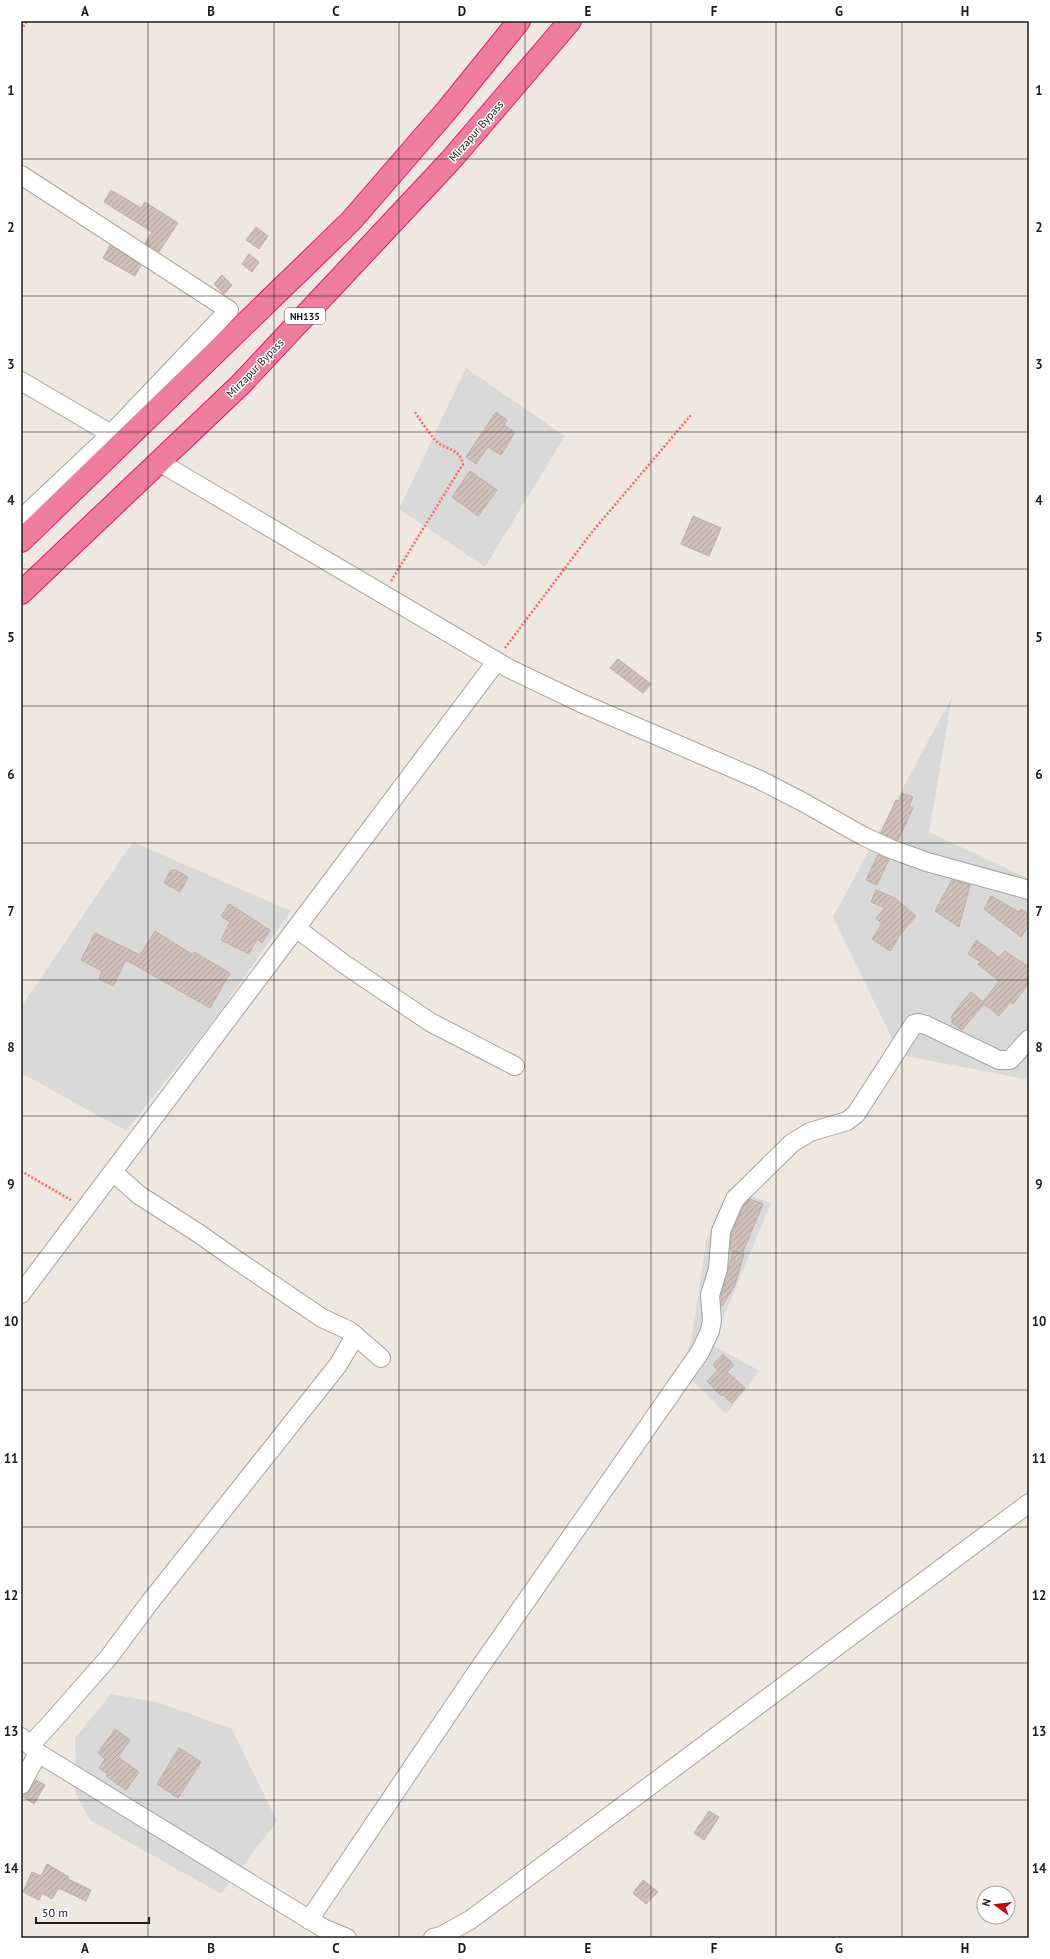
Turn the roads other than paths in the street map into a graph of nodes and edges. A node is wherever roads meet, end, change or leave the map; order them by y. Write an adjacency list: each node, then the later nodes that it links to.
1 (519, 21): 8 (highway, NH135)
2 (570, 21): 6 (highway, Mirzapur Bypass / NH135)
3 (21, 175): 5 (street)
4 (21, 380): 5 (street)
5 (111, 434): 7 (street)
6 (159, 462): 9 (highway, Mirzapur Bypass / NH135); 10 (street)
7 (21, 519)
8 (21, 541)
9 (21, 593)
10 (496, 662): 11 (street); 12 (street)
11 (1029, 890)
12 (296, 928): 14 (street); 15 (street)
13 (1029, 1040): 22 (street)
14 (515, 1066)
15 (113, 1172): 16 (street); 17 (street)
16 (21, 1294)
17 (356, 1336): 18 (street); 20 (street)
18 (381, 1358)
19 (1029, 1503): 24 (street)
20 (27, 1742): 21 (street); 22 (street)
21 (21, 1785)
22 (309, 1920): 23 (street)
23 (346, 1938)
24 (433, 1938)

